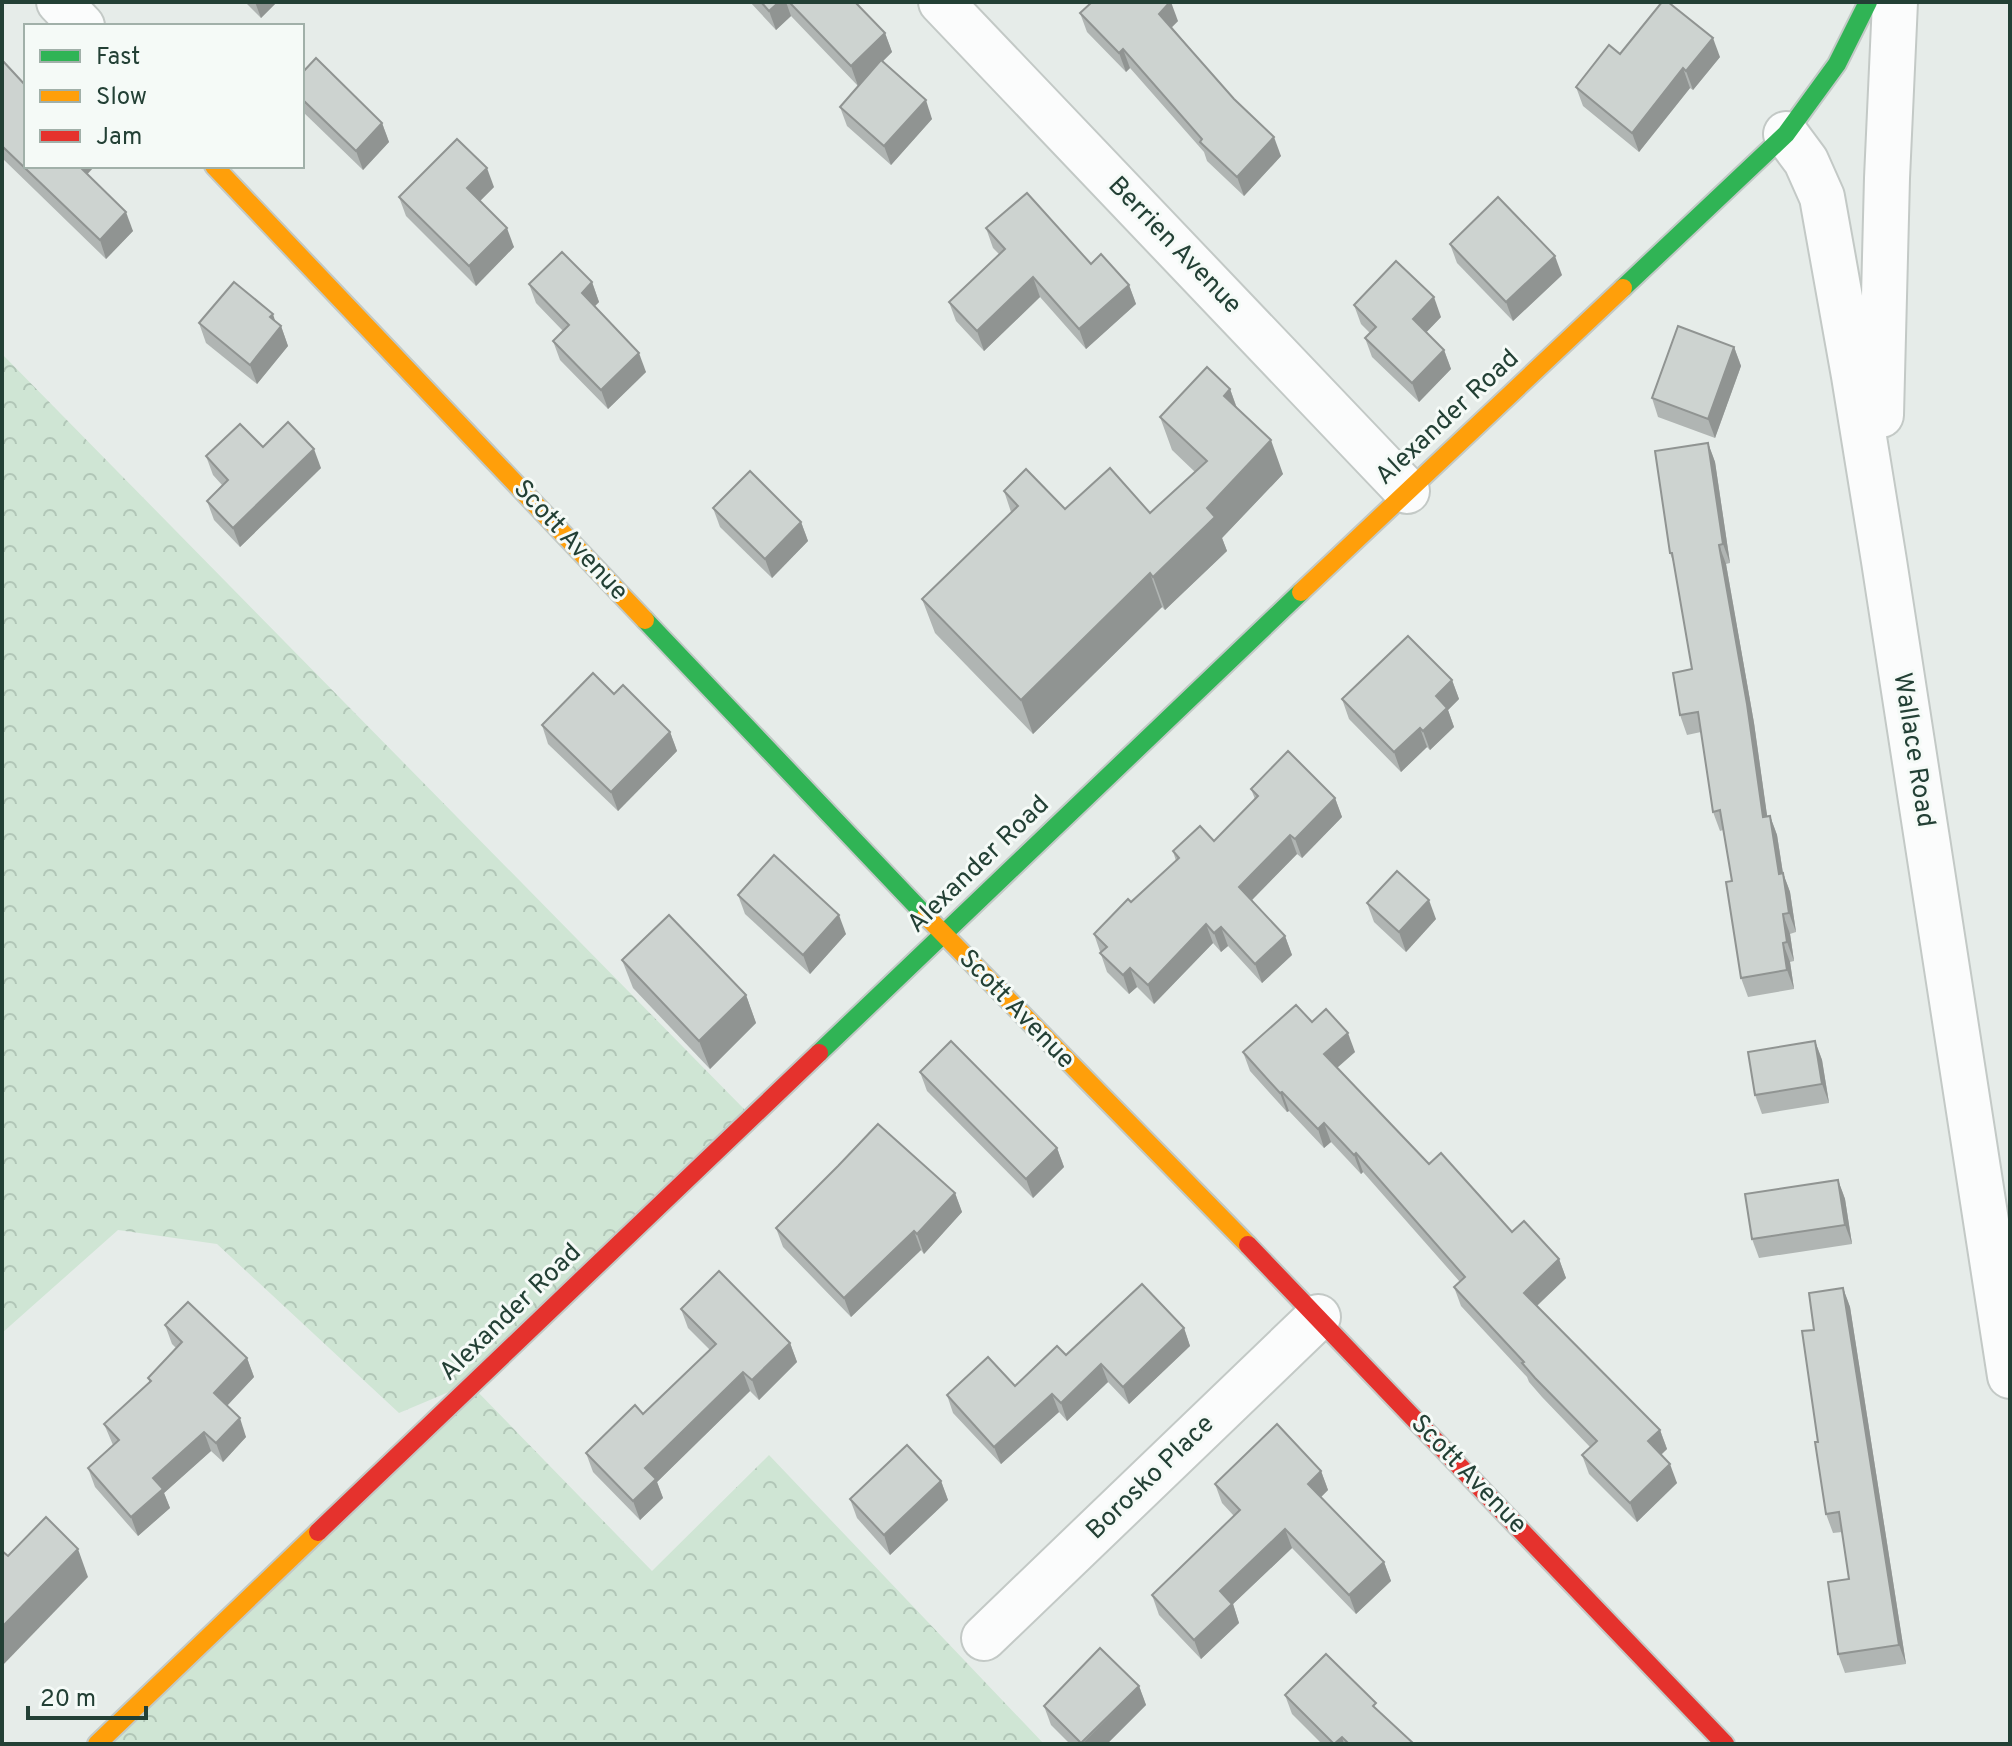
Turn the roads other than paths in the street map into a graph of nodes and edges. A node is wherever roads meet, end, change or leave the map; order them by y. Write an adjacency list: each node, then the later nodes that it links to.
1 (59, 2): 5 (street)
2 (941, 2): 8 (street, Berrien Avenue)
3 (1868, 2): 6 (street, Alexander Road)
4 (1895, 2): 9 (street)
5 (80, 24)
6 (1786, 134): 8 (street, Alexander Road); 9 (street, Wallace Road)
7 (216, 168): 10 (street, Scott Avenue)
8 (1407, 491): 10 (street, Alexander Road)
9 (1884, 561): 12 (street, Wallace Road)
10 (943, 935): 11 (street, Scott Avenue); 14 (street, Alexander Road)
11 (1318, 1317): 13 (street, Borosko Place); 15 (street, Scott Avenue)
12 (2010, 1376)
13 (984, 1638)
14 (97, 1744)
15 (1725, 1744)

